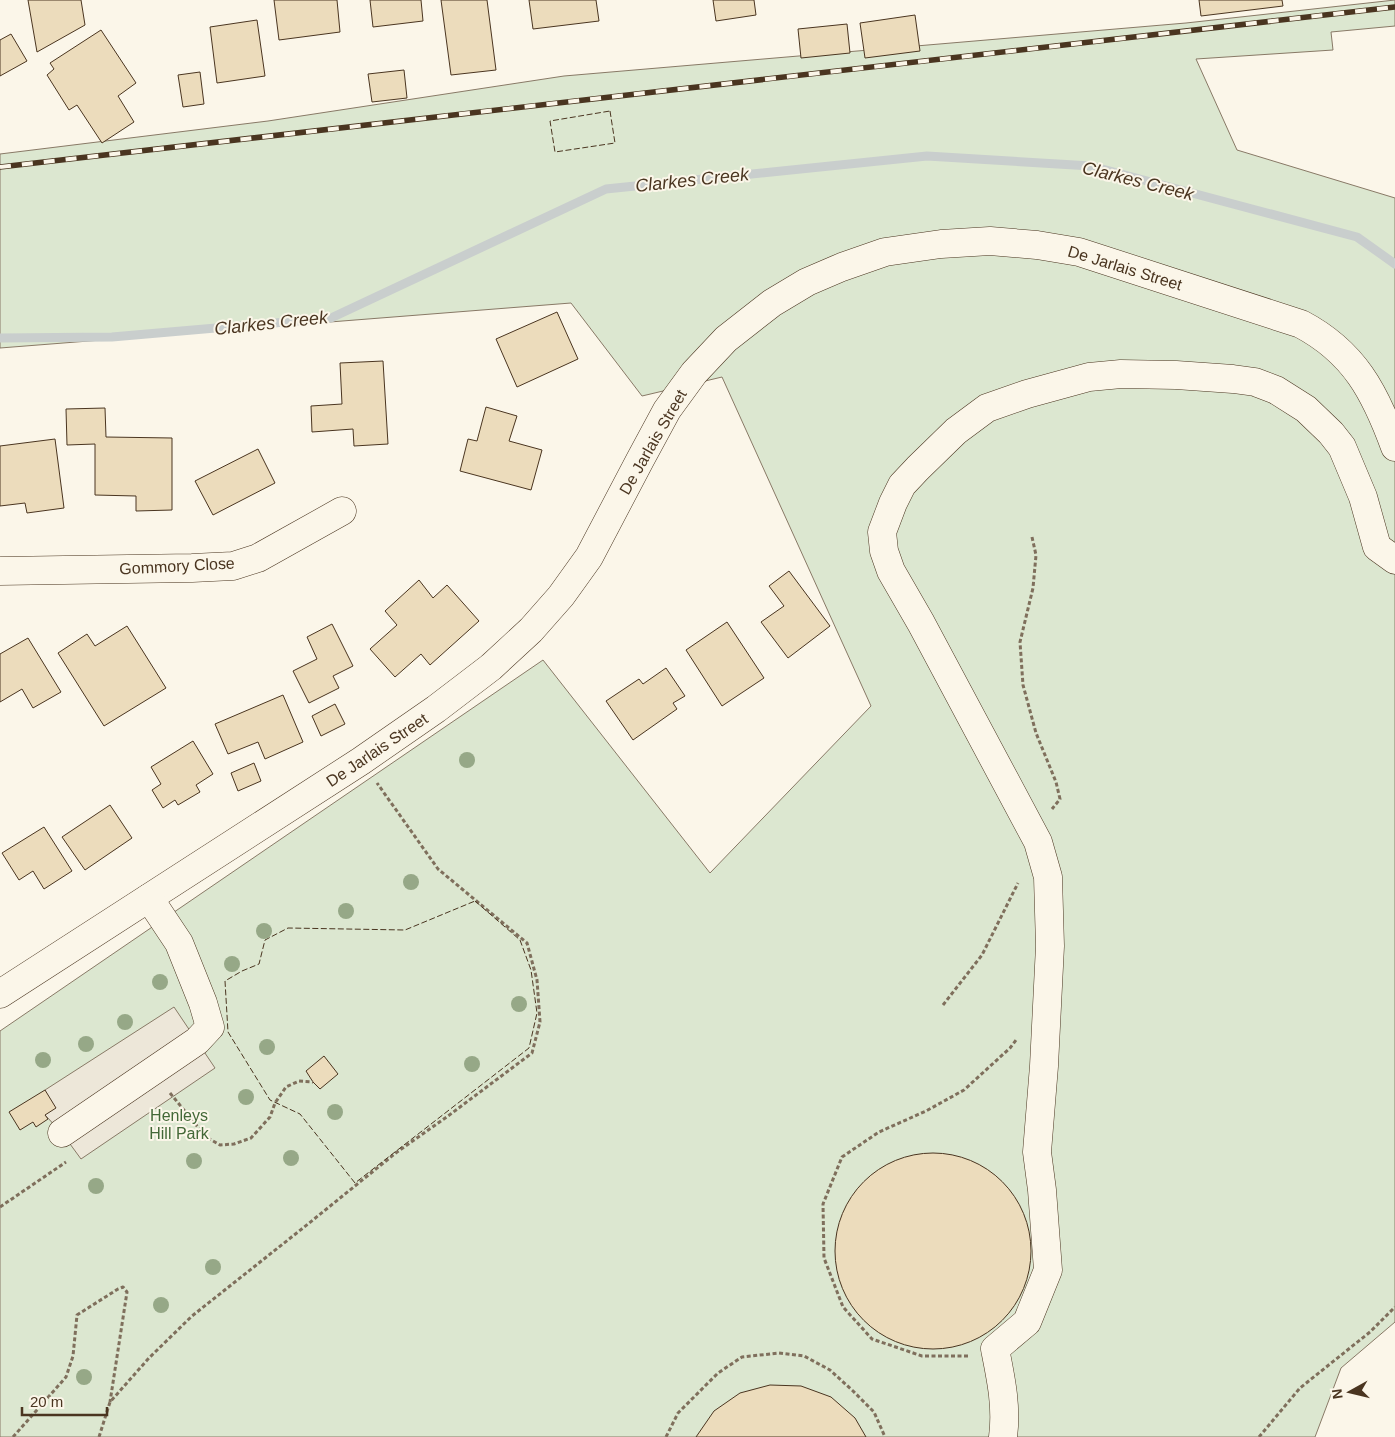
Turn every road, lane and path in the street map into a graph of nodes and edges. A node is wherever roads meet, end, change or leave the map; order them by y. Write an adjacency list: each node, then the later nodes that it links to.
1 (1395, 447): 5 (street, De Jarlais Street)
2 (342, 511): 4 (street, Gommory Close)
3 (1395, 560): 8 (street)
4 (0, 572)
5 (361, 761): 6 (street, De Jarlais Street); 15 (path)
6 (149, 898): 7 (street, De Jarlais Street); 9 (street)
7 (0, 994)
8 (1047, 1002): 14 (street); 14 (path)
9 (155, 1069): 10 (path); 11 (street)
10 (313, 1082)
11 (62, 1133): 12 (path)
12 (0, 1207)
13 (1395, 1306): 21 (path)
14 (995, 1349): 20 (street)
15 (110, 1402): 16 (path); 17 (path)
16 (13, 1437)
17 (99, 1437)
18 (666, 1437): 19 (path)
19 (884, 1437)
20 (1003, 1437)
21 (1260, 1437)

